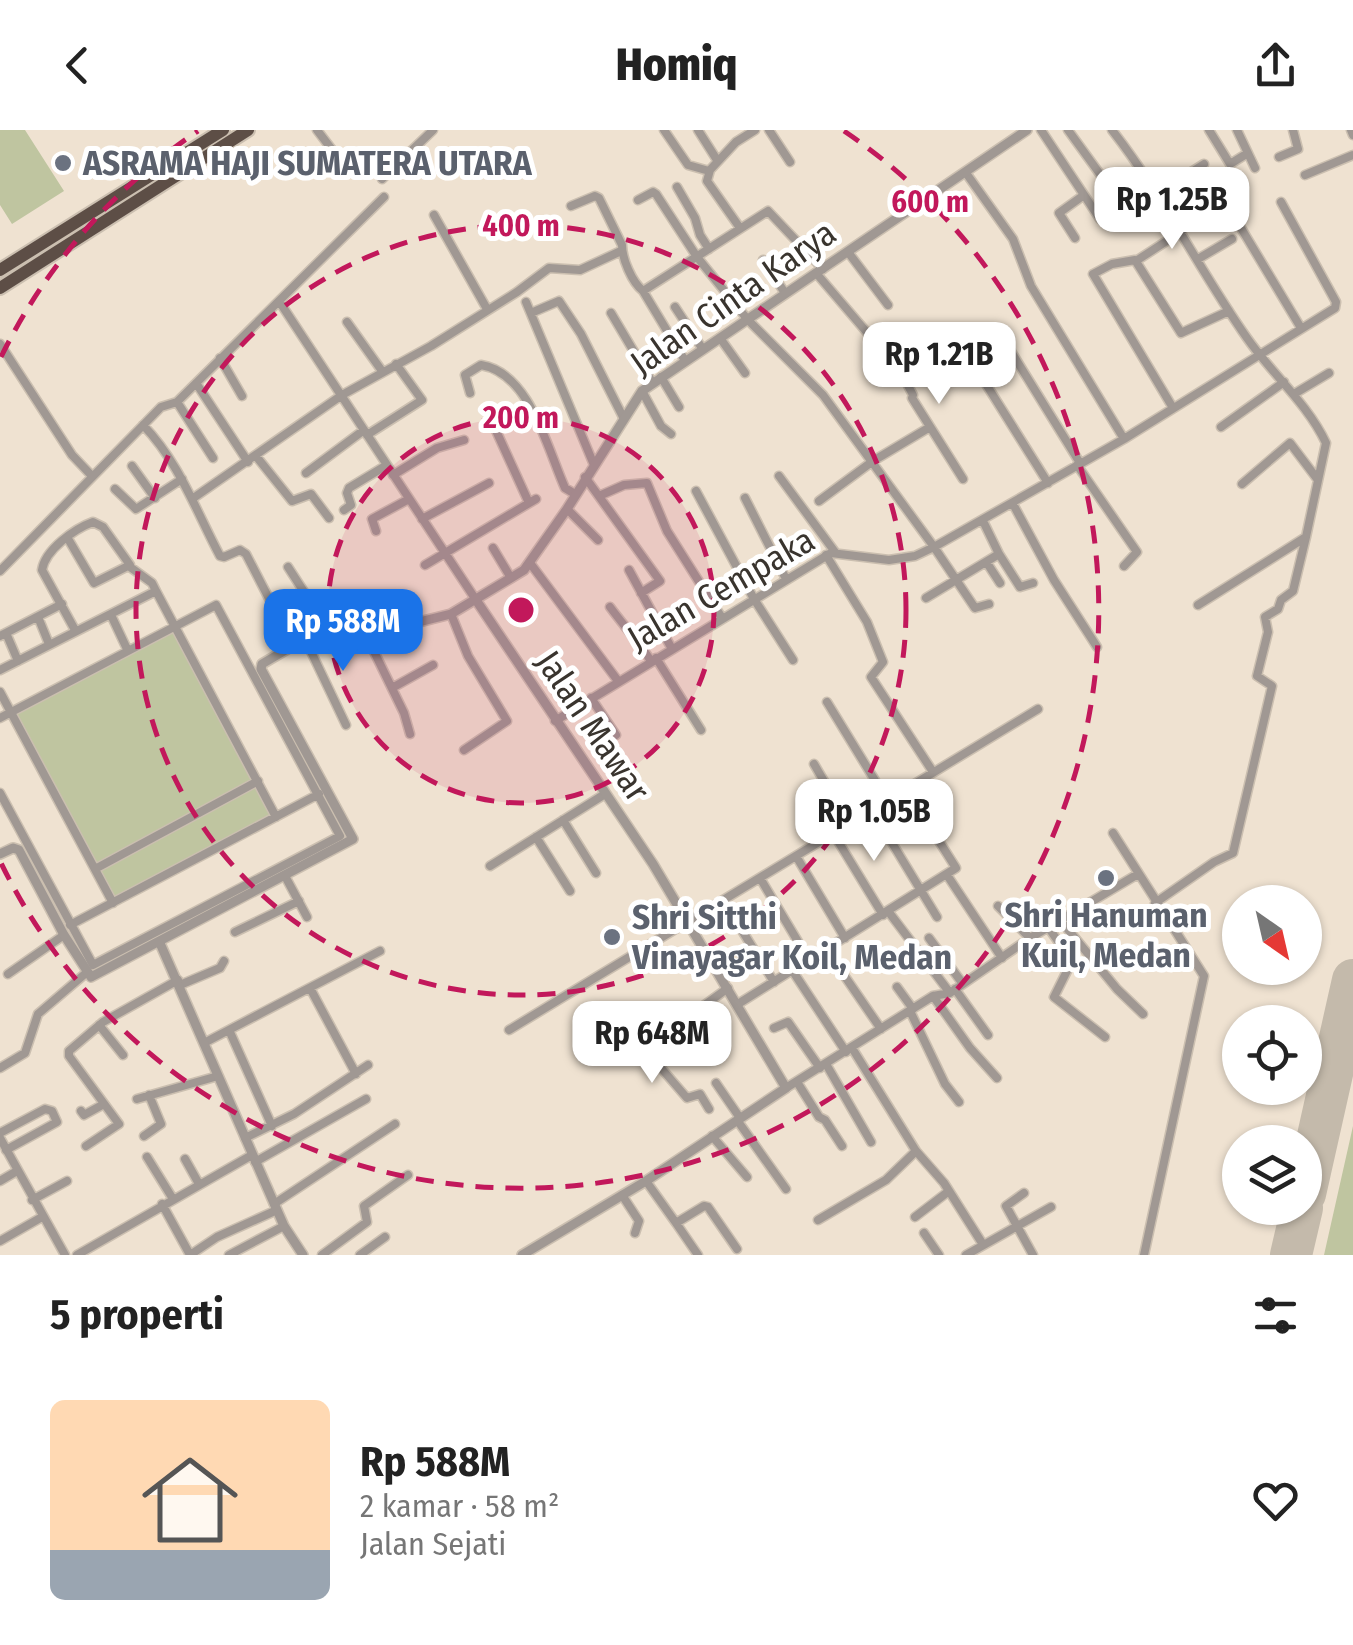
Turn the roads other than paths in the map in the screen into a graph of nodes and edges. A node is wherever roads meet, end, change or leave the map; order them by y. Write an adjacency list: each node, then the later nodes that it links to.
1 (223, 130): 16 (highway)
2 (248, 130): 16 (highway)
3 (318, 130): 24 (street)
4 (433, 130): 29 (street)
5 (664, 130): 25 (street)
6 (698, 130): 20 (street)
7 (754, 130): 20 (street)
8 (768, 130): 21 (street)
9 (1042, 130): 32 (street)
10 (1068, 130): 38 (street)
11 (1112, 130): 31 (street)
12 (1209, 130): 17 (street)
13 (1237, 130): 17 (street)
14 (1292, 130): 19 (street)
15 (1020, 132): 26 (street, Jalan Cinta Karya)
16 (206, 149): 54 (highway)
17 (1248, 153): 23 (street)
18 (1353, 155): 27 (street)
19 (1279, 157)
20 (718, 160): 25 (street)
21 (790, 162)
22 (1204, 164): 31 (street)
23 (1255, 168)
24 (335, 169)
25 (710, 170): 42 (street)
26 (966, 173): 48 (street, Jalan Cinta Karya); 60 (street)
27 (1306, 175)
28 (1212, 176): 37 (street)
29 (382, 179)
30 (677, 187): 46 (street)
31 (1157, 194): 37 (street)
32 (1084, 195): 41 (street); 44 (street)
33 (384, 197): 58 (street)
34 (638, 200): 49 (street)
35 (1280, 202): 69 (street, Jalan Cempaka)
36 (571, 206): 47 (street)
37 (1166, 206): 43 (street)
38 (1126, 210)
39 (1232, 213): 69 (street)
40 (434, 216): 63 (street)
41 (1100, 219)
42 (740, 228): 46 (street); 53 (street)
43 (1182, 231): 51 (street); 52 (street)
44 (1075, 238)
45 (1232, 239): 52 (street)
46 (709, 249): 49 (street)
47 (621, 252): 55 (street); 63 (street)
48 (848, 252): 53 (street, Jalan Cinta Karya); 61 (street)
49 (697, 257): 55 (street); 67 (street)
50 (763, 260): 56 (street)
51 (1136, 260): 64 (street); 92 (street)
52 (1198, 260): 64 (street)
53 (820, 271): 56 (street, Jalan Cinta Karya); 96 (street)
54 (2, 279)
55 (644, 292): 77 (street)
56 (786, 293): 67 (street, Jalan Cinta Karya)
57 (1054, 296): 60 (street)
58 (279, 300): 76 (street); 88 (street, Jalan Mawar)
59 (526, 302): 65 (street)
60 (1041, 304): 101 (street)
61 (888, 305)
62 (675, 307): 73 (street)
63 (487, 309): 78 (street)
64 (1229, 311): 74 (street)
65 (531, 313): 93 (street); 109 (street)
66 (611, 314): 82 (street)
67 (748, 320): 70 (street, Jalan Cinta Karya); 104 (street)
68 (347, 322): 79 (street)
69 (1300, 328): 74 (street, Jalan Cempaka)
70 (720, 338): 73 (street, Jalan Cinta Karya); 80 (street)
71 (0, 344): 112 (street)
72 (1007, 345): 106 (street)
73 (702, 348): 77 (street, Jalan Cinta Karya)
74 (1258, 353): 84 (street); 92 (street, Jalan Cempaka)
75 (969, 357): 118 (street)
76 (220, 358): 83 (street); 89 (street)
77 (684, 359): 82 (street, Jalan Cinta Karya)
78 (396, 364): 79 (street); 98 (street)
79 (382, 371): 88 (street)
80 (745, 372)
81 (1329, 373): 87 (street)
82 (656, 379): 85 (street, Jalan Cinta Karya); 91 (street)
83 (196, 382): 90 (street); 105 (street)
84 (1284, 382): 87 (street); 97 (street)
85 (642, 391): 93 (street, Jalan Cinta Karya); 99 (street)
86 (470, 393): 123 (street)
87 (1294, 394): 117 (street)
88 (342, 395): 98 (street, Jalan Mawar); 102 (street)
89 (242, 396)
90 (176, 402): 95 (street); 103 (street)
91 (679, 407)
92 (1173, 408): 101 (street, Jalan Cempaka)
93 (623, 417): 109 (street, Jalan Cinta Karya)
94 (493, 424): 142 (street)
95 (143, 426): 112 (street); 115 (street)
96 (930, 427): 104 (street); 116 (street)
97 (1222, 427)
98 (366, 432): 107 (street, Jalan Mawar); 110 (street)
99 (671, 434)
100 (464, 440): 111 (street)
101 (1124, 440): 106 (street, Jalan Cempaka)
102 (256, 456): 105 (street); 133 (street)
103 (214, 458)
104 (872, 461): 129 (street); 140 (street)
105 (248, 462): 127 (street)
106 (1078, 464): 118 (street, Jalan Cempaka); 149 (street)
107 (387, 465): 111 (street, Jalan Mawar); 132 (street)
108 (132, 466): 125 (street)
109 (594, 466): 114 (street, Jalan Cinta Karya)
110 (306, 473)
111 (393, 475): 128 (street, Jalan Mawar)
112 (92, 476): 152 (street)
113 (778, 476): 143 (street)
114 (585, 477): 123 (street, Jalan Cinta Karya); 124 (street)
115 (182, 479): 125 (street); 127 (street)
116 (963, 480)
117 (1318, 480): 120 (street); 138 (street)
118 (1048, 482): 130 (street, Jalan Cempaka)
119 (489, 483): 134 (street)
120 (1242, 484)
121 (115, 488): 125 (street)
122 (696, 491): 160 (street)
123 (576, 494): 131 (street, Jalan Cinta Karya)
124 (598, 496): 159 (street); 172 (street)
125 (155, 498)
126 (745, 498): 154 (street)
127 (192, 499): 179 (street)
128 (409, 500): 134 (street, Jalan Mawar); 136 (street)
129 (819, 501)
130 (1013, 504): 135 (street, Jalan Cempaka); 180 (street)
131 (567, 509): 139 (street); 145 (street, Jalan Cinta Karya)
132 (344, 510)
133 (329, 518)
134 (422, 519): 142 (street, Jalan Mawar)
135 (982, 520): 140 (street, Jalan Cempaka); 144 (street)
136 (376, 530)
137 (67, 537): 150 (street); 150 (street); 163 (street)
138 (1306, 537): 165 (street); 171 (street)
139 (598, 540)
140 (934, 547): 143 (street, Jalan Cempaka); 155 (street)
141 (493, 548): 153 (street)
142 (444, 552): 147 (street); 162 (street, Jalan Mawar)
143 (830, 554): 154 (street, Jalan Cempaka); 203 (street)
144 (999, 554): 146 (street); 156 (street)
145 (530, 563): 153 (street, Jalan Cinta Karya); 188 (street)
146 (987, 563): 155 (street); 157 (street)
147 (425, 565)
148 (288, 566): 177 (street)
149 (1124, 566)
150 (130, 567): 158 (street)
151 (628, 570): 159 (street)
152 (0, 571)
153 (512, 578): 162 (street, Jalan Cinta Karya)
154 (786, 579): 160 (street, Jalan Cempaka)
155 (958, 580): 161 (street); 164 (street)
156 (1033, 583)
157 (1000, 584)
158 (156, 590): 168 (street); 173 (street)
159 (641, 593): 182 (street)
160 (754, 598): 172 (street, Jalan Cempaka); 184 (street)
161 (926, 598)
162 (476, 600): 169 (street, Jalan Cinta Karya); 196 (street, Jalan Mawar)
163 (62, 604): 170 (street); 174 (street)
164 (989, 604)
165 (1198, 604)
166 (1258, 604): 171 (street)
167 (610, 607): 183 (street)
168 (110, 614): 174 (street); 181 (street)
169 (451, 614): 175 (street, Jalan Cinta Karya); 201 (street)
170 (38, 616): 176 (street); 178 (street)
171 (1266, 617): 231 (street)
172 (722, 618): 182 (street, Jalan Cempaka)
173 (176, 624): 181 (street); 204 (street); 207 (street)
174 (75, 630): 178 (street)
175 (363, 630): 177 (street, Jalan Cinta Karya); 189 (street)
176 (3, 634): 185 (street)
177 (310, 637): 179 (street); 197 (street)
178 (49, 644): 185 (street)
179 (293, 645): 224 (street)
180 (1098, 647)
181 (127, 649): 194 (street)
182 (672, 649): 183 (street, Jalan Cempaka)
183 (654, 660): 188 (street, Jalan Cempaka); 198 (street)
184 (793, 660)
185 (18, 661): 187 (street)
186 (433, 665): 189 (street)
187 (0, 670)
188 (618, 681): 191 (street, Jalan Cempaka)
189 (392, 688): 199 (street)
190 (0, 692): 194 (street)
191 (591, 698): 196 (street, Jalan Cempaka); 200 (street)
192 (827, 702): 209 (street)
193 (1038, 709): 203 (street)
194 (10, 712): 195 (street); 220 (street)
195 (0, 718)
196 (555, 721): 208 (street, Jalan Mawar)
197 (346, 725)
198 (701, 730)
199 (410, 734)
200 (616, 735)
201 (464, 750)
202 (814, 764): 213 (street)
203 (933, 772): 205 (street)
204 (258, 782): 211 (street); 220 (street)
205 (906, 788): 209 (street); 223 (street)
206 (0, 794): 238 (street)
207 (319, 794): 211 (street); 238 (street)
208 (605, 794): 212 (street); 236 (street, Jalan Mawar)
209 (887, 800): 210 (street)
210 (872, 810): 213 (street); 227 (street)
211 (276, 817): 229 (street)
212 (564, 820): 216 (street); 221 (street)
213 (850, 824): 214 (street)
214 (834, 833): 218 (street); 233 (street)
215 (1113, 833): 222 (street)
216 (536, 837): 219 (street); 226 (street)
217 (0, 854): 241 (street)
218 (796, 856): 225 (street); 242 (street)
219 (490, 866)
220 (94, 868): 229 (street)
221 (596, 872)
222 (1138, 874): 231 (street); 237 (street)
223 (948, 875): 227 (street); 248 (street)
224 (284, 876): 230 (street); 245 (street)
225 (760, 878): 228 (street); 249 (street)
226 (570, 891)
227 (921, 891): 233 (street); 235 (street)
228 (724, 900): 236 (street); 254 (street)
229 (113, 902): 238 (street)
230 (299, 902): 234 (street); 240 (street)
231 (1155, 903): 345 (street)
232 (998, 906): 244 (street)
233 (885, 913): 242 (street); 259 (street)
234 (307, 917)
235 (937, 917)
236 (688, 921): 258 (street, Jalan Mawar); 268 (street)
237 (1061, 921): 239 (street); 263 (street)
238 (70, 924)
239 (1048, 927): 244 (street); 270 (street)
240 (235, 932)
241 (64, 935): 252 (street); 253 (street)
242 (845, 938): 247 (street)
243 (929, 938): 259 (street)
244 (1030, 938): 248 (street)
245 (159, 941): 252 (street); 255 (street)
246 (380, 950): 257 (street)
247 (826, 950): 249 (street); 266 (street)
248 (1002, 958): 259 (street)
249 (809, 960): 251 (street)
250 (224, 961): 255 (street)
251 (792, 970): 254 (street); 272 (street)
252 (86, 973): 276 (street)
253 (8, 974)
254 (774, 982): 261 (street)
255 (179, 983): 264 (street); 271 (street)
256 (897, 987): 262 (street)
257 (310, 988): 267 (street); 277 (street)
258 (728, 988): 261 (street, Jalan Mawar); 288 (street)
259 (956, 989): 260 (street); 269 (street)
260 (933, 996): 262 (street); 279 (street)
261 (738, 1004): 282 (street, Jalan Mawar)
262 (912, 1010): 266 (street); 286 (street)
263 (1143, 1014)
264 (99, 1026): 273 (street); 287 (street)
265 (774, 1028): 275 (street)
266 (882, 1029): 272 (street)
267 (229, 1030): 271 (street); 292 (street)
268 (509, 1030)
269 (988, 1035)
270 (1105, 1038)
271 (204, 1042): 278 (street)
272 (849, 1050): 275 (street); 301 (street)
273 (122, 1055)
274 (368, 1066): 277 (street)
275 (823, 1066): 280 (street); 297 (street)
276 (0, 1068)
277 (356, 1074): 292 (street)
278 (218, 1076): 283 (street); 296 (street)
279 (997, 1078)
280 (797, 1082): 282 (street); 299 (street)
281 (716, 1083): 290 (street)
282 (786, 1088): 290 (street)
283 (148, 1095): 284 (street); 294 (street)
284 (136, 1099)
285 (366, 1099): 304 (street)
286 (959, 1102)
287 (104, 1104): 289 (street); 298 (street)
288 (709, 1109)
289 (81, 1111)
290 (738, 1119): 295 (street); 312 (street)
291 (394, 1124): 320 (street)
292 (272, 1126): 296 (street)
293 (0, 1136): 300 (street); 300 (street)
294 (144, 1136)
295 (712, 1136): 307 (street); 310 (street)
296 (244, 1138): 304 (street)
297 (871, 1142)
298 (86, 1146)
299 (842, 1146)
300 (6, 1150): 305 (street)
301 (916, 1150): 313 (street); 323 (street)
302 (147, 1156): 316 (street)
303 (186, 1159): 311 (street)
304 (254, 1159): 311 (street); 320 (street)
305 (17, 1170): 308 (street); 317 (street)
306 (408, 1176): 338 (street)
307 (748, 1177)
308 (0, 1181)
309 (67, 1181): 317 (street)
310 (646, 1181): 315 (street); 324 (street)
311 (199, 1184): 316 (street)
312 (786, 1190)
313 (948, 1191): 322 (street); 331 (street)
314 (1024, 1193): 325 (street)
315 (622, 1195): 327 (street); 340 (street)
316 (173, 1198): 318 (street)
317 (32, 1200): 321 (street)
318 (162, 1204): 333 (street); 335 (street)
319 (1051, 1206): 325 (street)
320 (276, 1207): 326 (street); 333 (street)
321 (42, 1217): 330 (street); 334 (street)
322 (916, 1217)
323 (818, 1220)
324 (676, 1224): 332 (street); 341 (street)
325 (1016, 1225): 331 (street); 344 (street)
326 (284, 1226): 336 (street); 337 (street)
327 (635, 1233)
328 (924, 1233): 342 (street)
329 (385, 1238): 339 (street)
330 (0, 1241)
331 (982, 1243): 343 (street)
332 (737, 1248)
333 (189, 1254)
334 (64, 1255)
335 (77, 1255)
336 (230, 1255)
337 (303, 1255)
338 (322, 1255)
339 (360, 1255)
340 (522, 1255)
341 (698, 1255)
342 (939, 1255)
343 (966, 1255)
344 (1032, 1255)
345 (1144, 1255)

